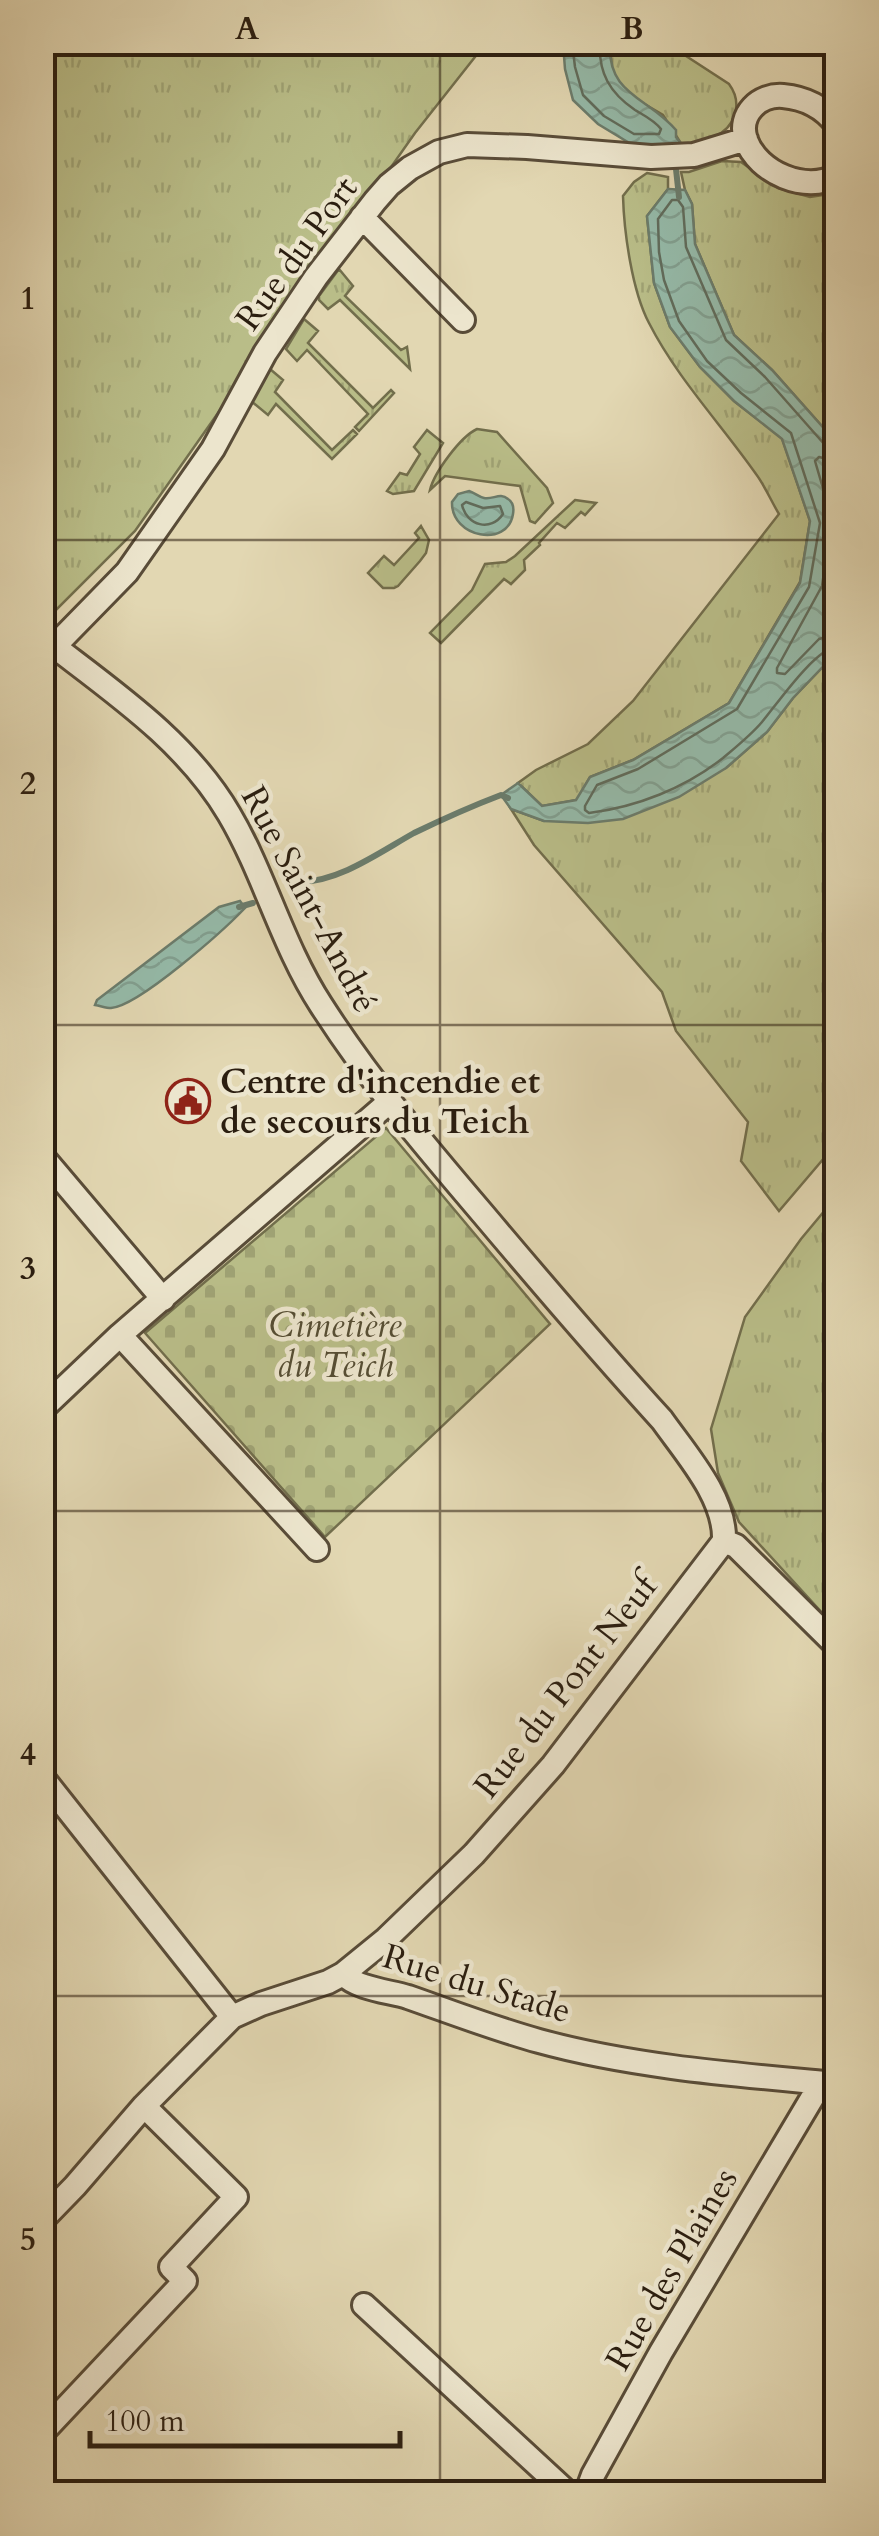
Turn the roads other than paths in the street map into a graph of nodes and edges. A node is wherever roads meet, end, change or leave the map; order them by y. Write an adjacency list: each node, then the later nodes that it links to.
1 (836, 124): 2 (street)
2 (746, 138): 3 (street); 4 (street, Rue du Port)
3 (836, 176)
4 (362, 218): 5 (street); 6 (street, Rue du Port)
5 (463, 320)
6 (49, 653): 7 (street, Rue Saint-André)
7 (388, 1103): 9 (street); 12 (street, Rue Saint-André)
8 (42, 1156): 9 (street)
9 (164, 1299): 10 (street)
10 (120, 1335): 11 (street); 13 (street)
11 (42, 1409)
12 (724, 1542): 14 (street); 16 (street, Rue du Pont Neuf)
13 (318, 1549)
14 (836, 1645)
15 (42, 1777): 17 (street)
16 (344, 1974): 17 (street, Rue du Stade); 18 (street, Rue du Stade)
17 (232, 2017): 19 (street)
18 (829, 2083): 24 (street, Rue des Plaines)
19 (144, 2106): 20 (street); 22 (street)
20 (42, 2220)
21 (364, 2306): 23 (street)
22 (42, 2434)
23 (568, 2494)
24 (586, 2494)

